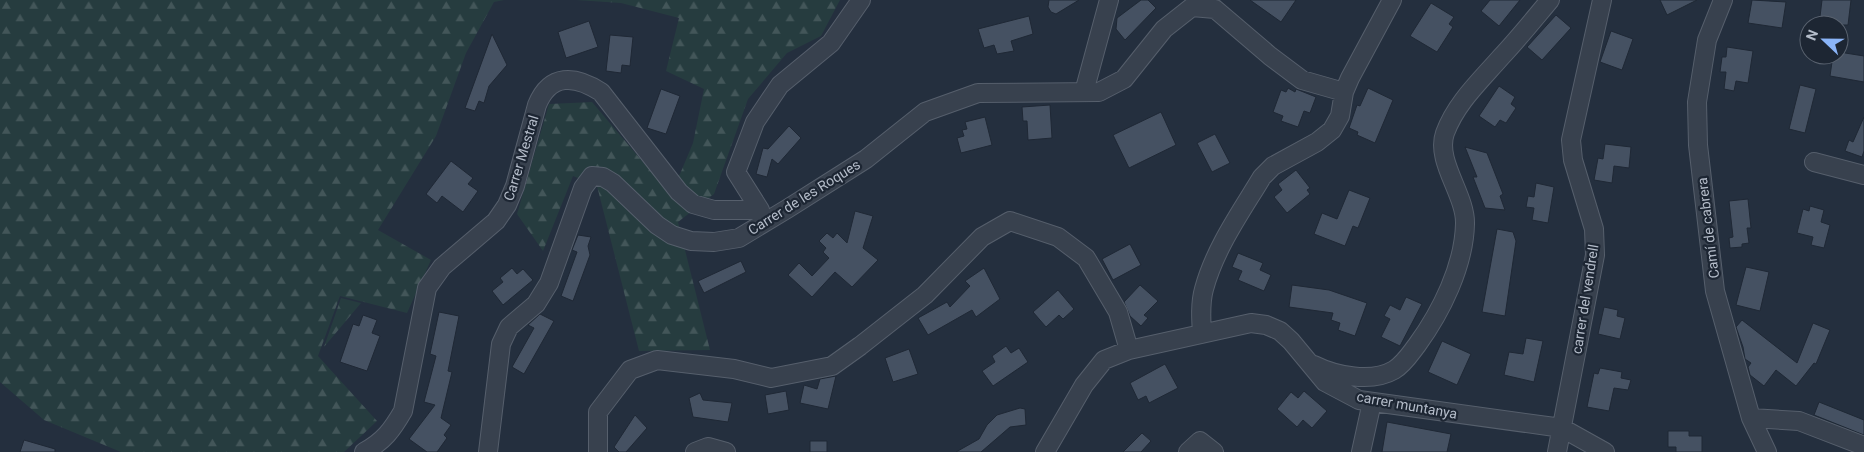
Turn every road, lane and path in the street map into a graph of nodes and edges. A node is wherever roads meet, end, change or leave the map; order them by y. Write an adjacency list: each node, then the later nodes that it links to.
1 (861, 0): 12 (street)
2 (1109, 0): 7 (street)
3 (1392, 0): 8 (street)
4 (1550, 0): 15 (street)
5 (1602, 0): 18 (street, carrer del vendrell)
6 (1723, 0): 17 (street, Camí de cabrera)
7 (1084, 92): 8 (street, Carrer de les Roques); 11 (street, Carrer de les Roques)
8 (1344, 92): 13 (street)
9 (1814, 162): 10 (street)
10 (1864, 175)
11 (787, 209): 12 (street, Carrer Mestral); 21 (street, Carrer de les Roques)
12 (760, 210): 20 (street, Carrer Mestral)
13 (1202, 334): 14 (street, carrer muntanya); 15 (street, carrer muntanya)
14 (1129, 350): 22 (street); 25 (street, carrer muntanya)
15 (1311, 364): 16 (street, carrer muntanya)
16 (1372, 402): 18 (street, carrer muntanya); 28 (street)
17 (1751, 418): 19 (street); 31 (street, Camí de cabrera)
18 (1562, 428): 29 (street, carrer del vendrell); 30 (street, carrer muntanya)
19 (1864, 446)
20 (364, 452)
21 (488, 452)
22 (598, 452)
23 (695, 452): 24 (street)
24 (726, 452)
25 (1045, 452)
26 (1188, 452): 27 (street)
27 (1214, 452)
28 (1361, 452)
29 (1557, 452)
30 (1605, 452)
31 (1767, 452)

